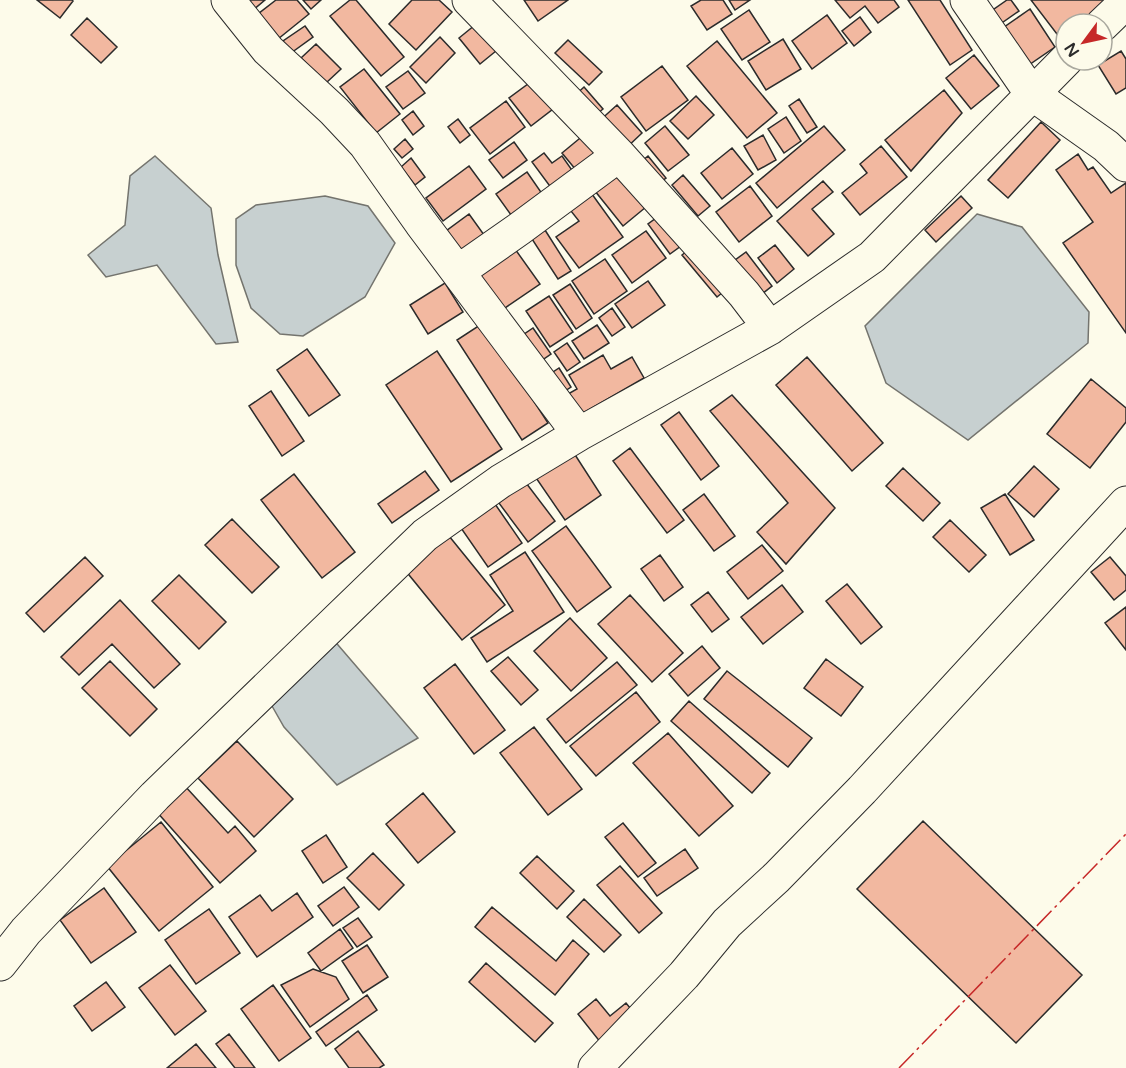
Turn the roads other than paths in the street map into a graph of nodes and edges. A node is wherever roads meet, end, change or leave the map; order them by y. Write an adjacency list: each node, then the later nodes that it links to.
1 (228, 0): 10 (street)
2 (469, 0): 8 (street)
3 (967, 0): 7 (street)
4 (1126, 2): 5 (street)
5 (1114, 14)
6 (1054, 71): 7 (street)
7 (1031, 93): 9 (street); 11 (street)
8 (619, 155): 10 (street); 11 (street)
9 (1126, 165)
10 (459, 271): 12 (street)
11 (770, 328): 12 (street)
12 (579, 434): 14 (street)
13 (1126, 503): 15 (street)
14 (0, 964)
15 (595, 1068)

